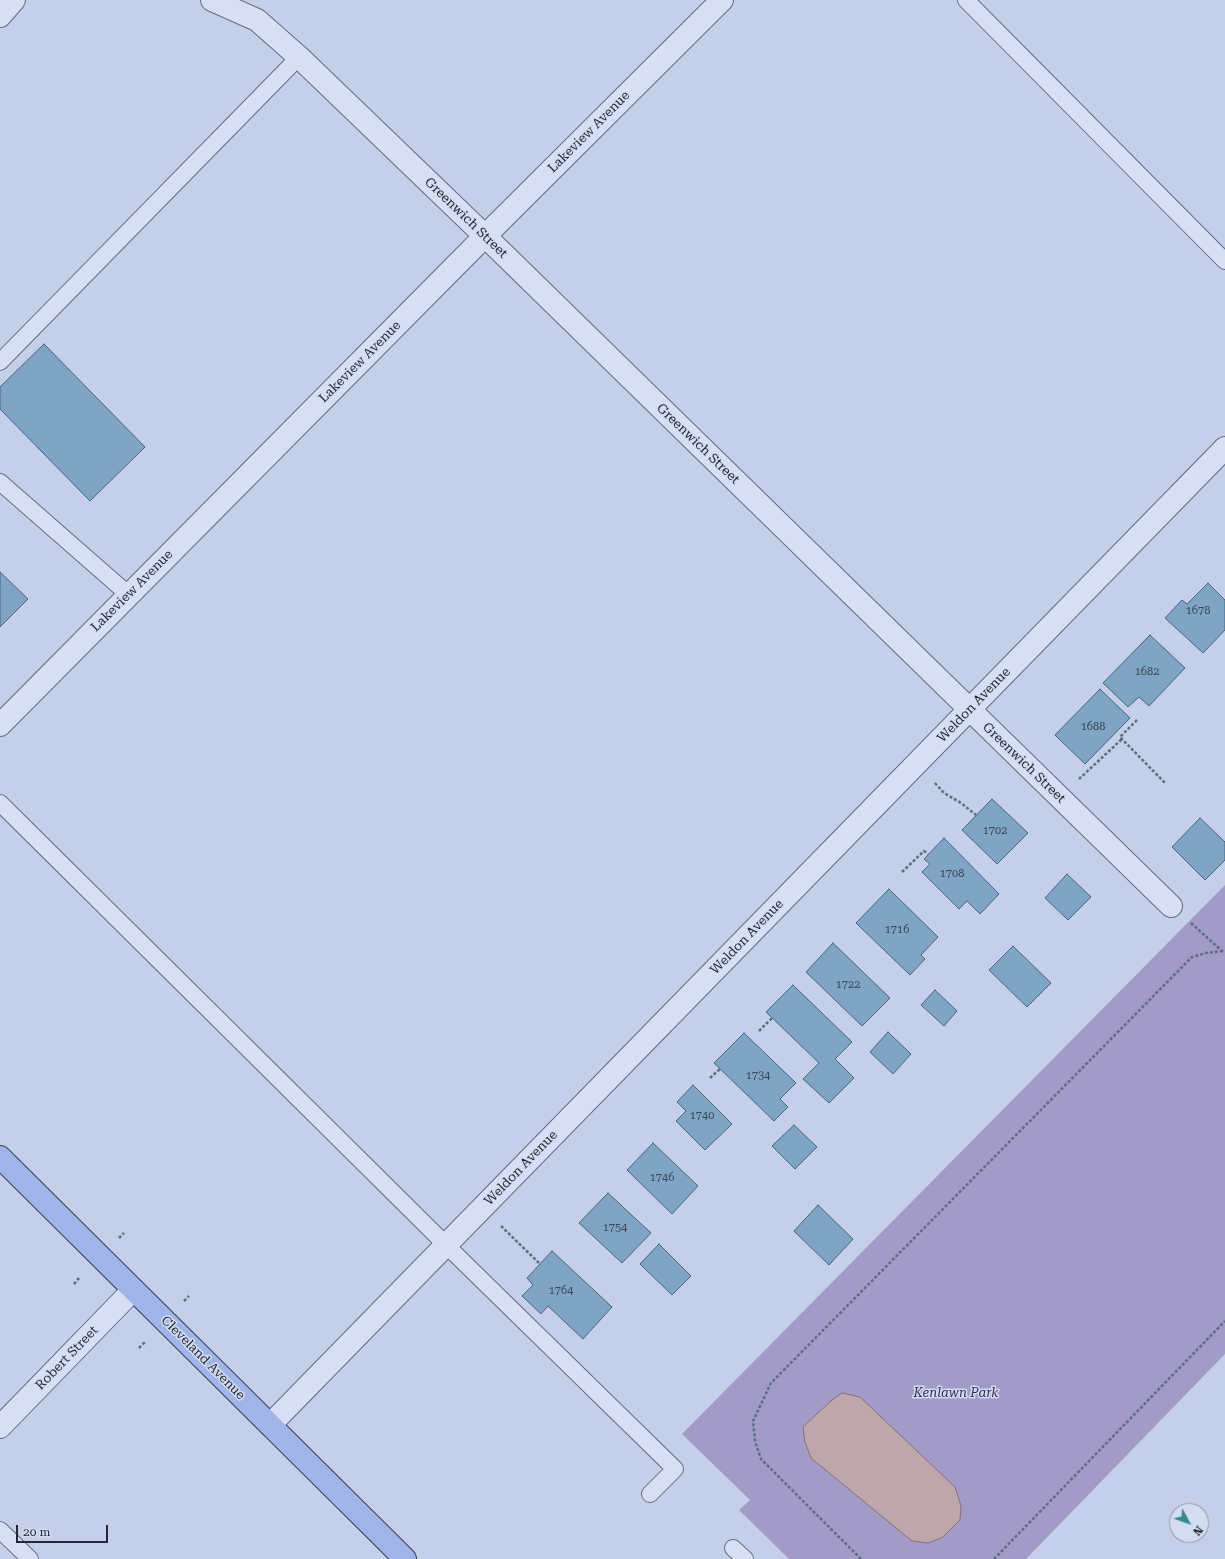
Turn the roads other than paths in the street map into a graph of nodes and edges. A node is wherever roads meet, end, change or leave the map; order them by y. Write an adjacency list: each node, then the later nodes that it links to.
1 (14, 0): 5 (street)
2 (212, 0): 6 (street, Greenwich Street)
3 (722, 0): 7 (street, Lakeview Avenue)
4 (966, 0): 8 (lane)
5 (0, 16)
6 (299, 57): 7 (street, Greenwich Street); 9 (lane)
7 (485, 236): 12 (street, Lakeview Avenue); 13 (street, Greenwich Street)
8 (1225, 261)
9 (0, 362)
10 (1225, 448): 13 (street, Weldon Avenue)
11 (0, 482): 12 (lane)
12 (129, 594): 14 (street, Lakeview Avenue)
13 (970, 710): 16 (street, Greenwich Street); 18 (street, Weldon Avenue)
14 (0, 725)
15 (0, 803): 18 (lane)
16 (1171, 906)
17 (0, 1158): 19 (main road, Cleveland Avenue)
18 (446, 1245): 20 (street, Weldon Avenue); 22 (lane)
19 (133, 1290): 20 (main road, Cleveland Avenue); 21 (street, Robert Street)
20 (270, 1425): 26 (main road, Cleveland Avenue)
21 (0, 1427)
22 (650, 1494)
23 (0, 1530): 25 (lane)
24 (734, 1548): 27 (lane)
25 (30, 1559)
26 (405, 1559)
27 (745, 1559)

